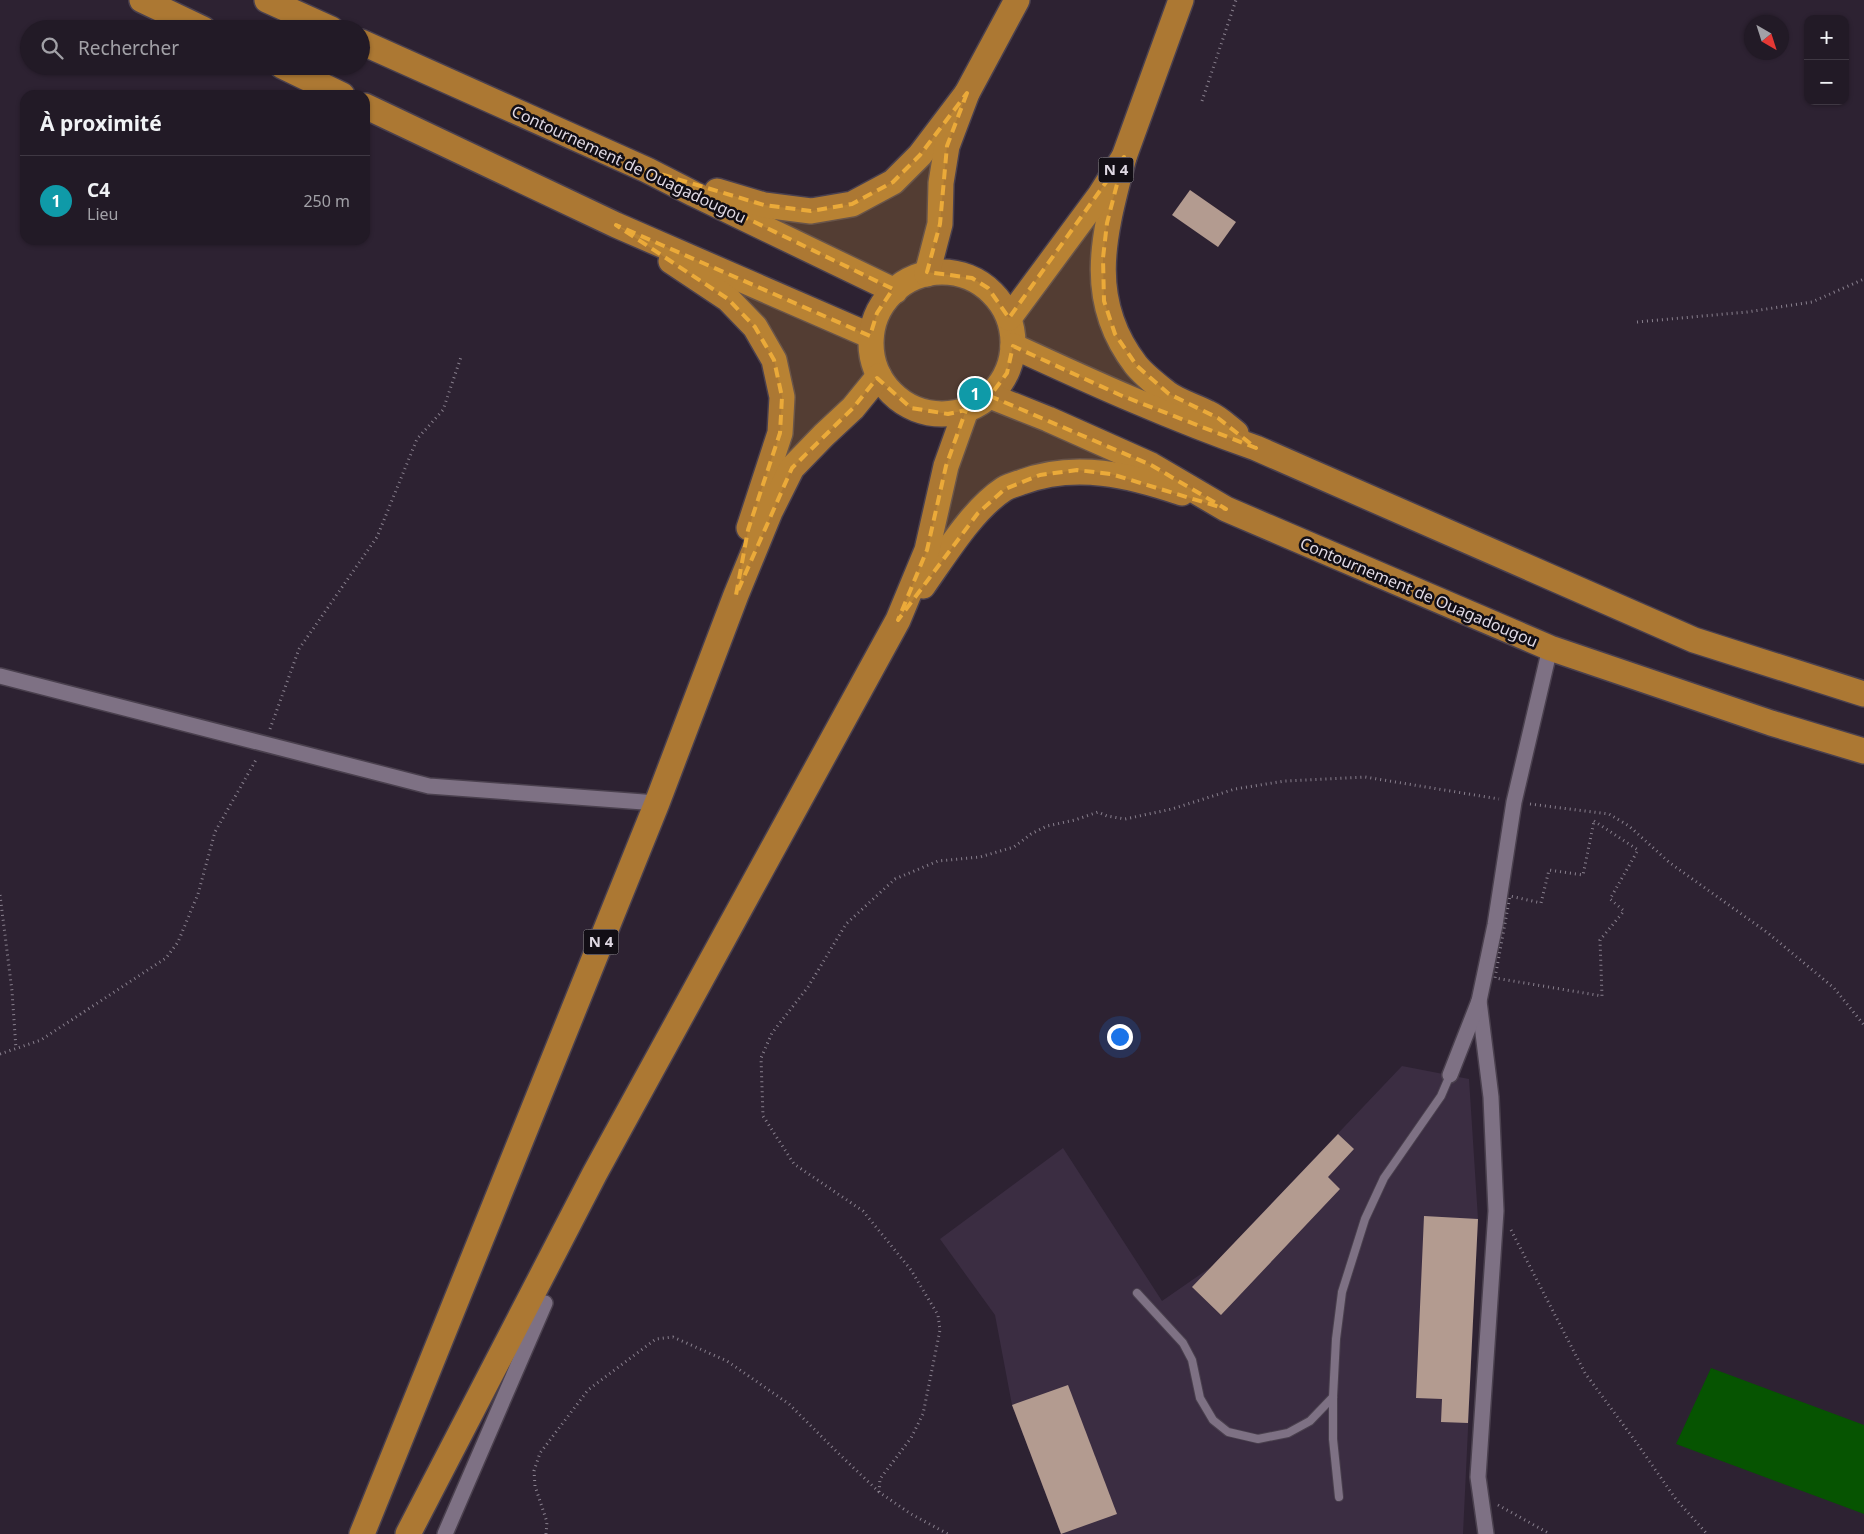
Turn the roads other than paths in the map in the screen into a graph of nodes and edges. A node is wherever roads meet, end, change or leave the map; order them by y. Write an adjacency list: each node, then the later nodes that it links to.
1 (142, 0): 5 (highway)
2 (267, 0): 6 (highway)
3 (1018, 0): 10 (highway)
4 (1181, 0): 12 (highway, N 4)
5 (184, 20)
6 (311, 20)
7 (370, 46): 13 (highway, Contournement de Ouagadougou)
8 (301, 75): 9 (highway)
9 (332, 90)
10 (967, 93): 13 (highway); 15 (highway)
11 (370, 108): 14 (highway)
12 (1124, 157): 17 (highway, N 4); 23 (highway)
13 (647, 170): 16 (highway, Contournement de Ouagadougou)
14 (616, 225): 18 (highway); 25 (highway)
15 (926, 274): 16 (highway); 17 (highway)
16 (895, 291): 18 (highway)
17 (1009, 318): 19 (highway)
18 (871, 336): 20 (highway)
19 (1013, 346): 21 (highway); 23 (highway)
20 (879, 376): 22 (highway); 25 (highway, N 4)
21 (990, 396): 22 (highway); 24 (highway, Contournement de Ouagadougou)
22 (966, 410): 26 (highway)
23 (1256, 448): 29 (highway)
24 (1226, 509): 26 (highway); 27 (highway, Contournement de Ouagadougou)
25 (736, 595): 31 (highway, N 4)
26 (898, 620): 39 (highway)
27 (1550, 648): 30 (highway, Contournement de Ouagadougou); 32 (street)
28 (0, 676): 31 (street)
29 (1864, 694)
30 (1864, 751)
31 (657, 803): 38 (highway, N 4)
32 (1479, 1001): 33 (street); 41 (street)
33 (1450, 1075): 36 (lane)
34 (1137, 1293): 36 (lane)
35 (545, 1303): 40 (street)
36 (1333, 1397): 37 (lane)
37 (1339, 1498)
38 (362, 1534)
39 (408, 1534)
40 (445, 1534)
41 (1486, 1534)

